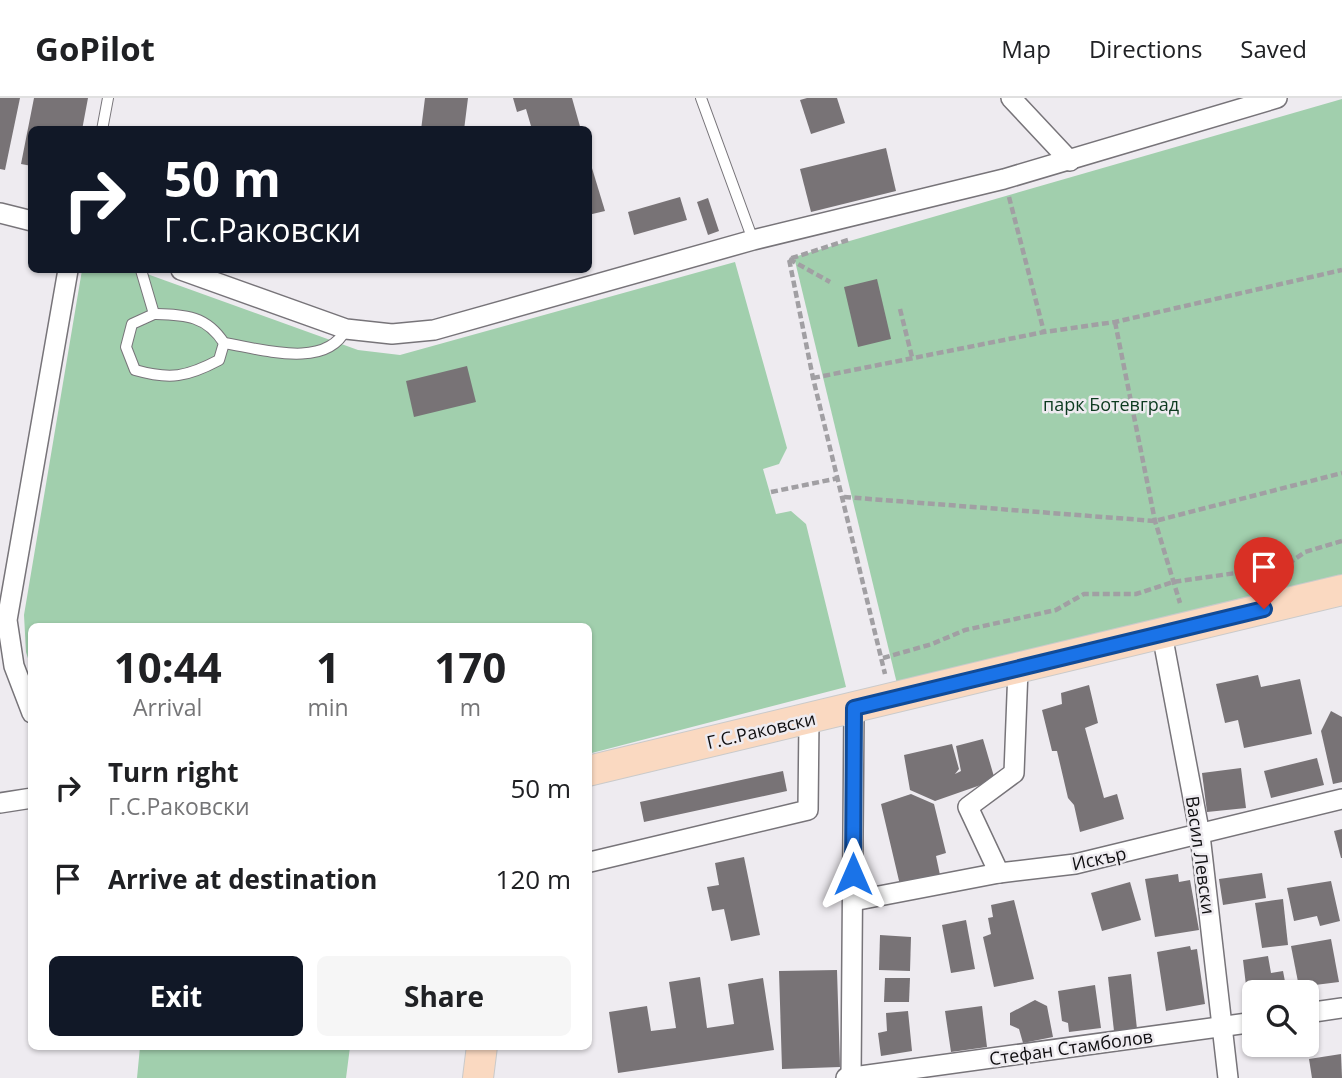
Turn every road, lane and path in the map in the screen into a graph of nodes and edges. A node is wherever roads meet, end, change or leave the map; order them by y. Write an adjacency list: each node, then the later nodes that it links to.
1 (108, 98): 5 (lane)
2 (701, 98): 11 (lane)
3 (1011, 98): 6 (street)
4 (1277, 98): 6 (street)
5 (103, 126)
6 (1070, 161): 7 (street)
7 (1004, 179): 11 (street); 22 (path)
8 (0, 213): 9 (street)
9 (28, 220)
10 (853, 239): 12 (path)
11 (753, 240): 21 (street)
12 (789, 259): 17 (path); 25 (path)
13 (1342, 270): 20 (path)
14 (67, 273): 34 (street)
15 (142, 273): 19 (lane)
16 (189, 273): 21 (street)
17 (831, 282)
18 (900, 309): 24 (path)
19 (153, 314): 23 (lane); 23 (lane)
20 (1115, 322): 22 (path); 30 (path)
21 (346, 329): 23 (lane)
22 (1044, 332): 24 (path)
23 (224, 343)
24 (912, 358): 25 (path)
25 (813, 379): 27 (path)
26 (1342, 473): 30 (path)
27 (839, 478): 28 (path); 29 (path)
28 (771, 492)
29 (844, 497): 30 (path); 36 (path)
30 (1155, 521): 32 (path)
31 (1342, 541): 32 (path)
32 (1173, 582): 35 (path); 36 (path)
33 (1342, 590): 35 (main road, Г.С.Раковски)
34 (4, 620): 39 (street)
35 (1174, 631): 37 (main road, Г.С.Раковски); 46 (street, Васил Левски)
36 (883, 657): 38 (path)
37 (1018, 668): 40 (main road, Г.С.Раковски); 48 (street)
38 (886, 682)
39 (28, 703)
40 (854, 708): 41 (main road, Г.С.Раковски); 49 (street)
41 (809, 719): 42 (main road, Г.С.Раковски); 47 (street)
42 (592, 770)
43 (28, 799): 45 (street)
44 (1342, 799): 46 (street, Искър)
45 (0, 803)
46 (1200, 835): 48 (street, Искър); 53 (street, Васил Левски)
47 (592, 862)
48 (999, 873): 49 (street, Искър)
49 (853, 901): 56 (street)
50 (1342, 1008): 51 (street)
51 (1319, 1011)
52 (1242, 1023): 53 (street, Стефан Стамболов)
53 (1222, 1027): 56 (street, Стефан Стамболов); 57 (street, Васил Левски)
54 (482, 1050): 55 (main road)
55 (478, 1078)
56 (849, 1078)
57 (1228, 1078)

